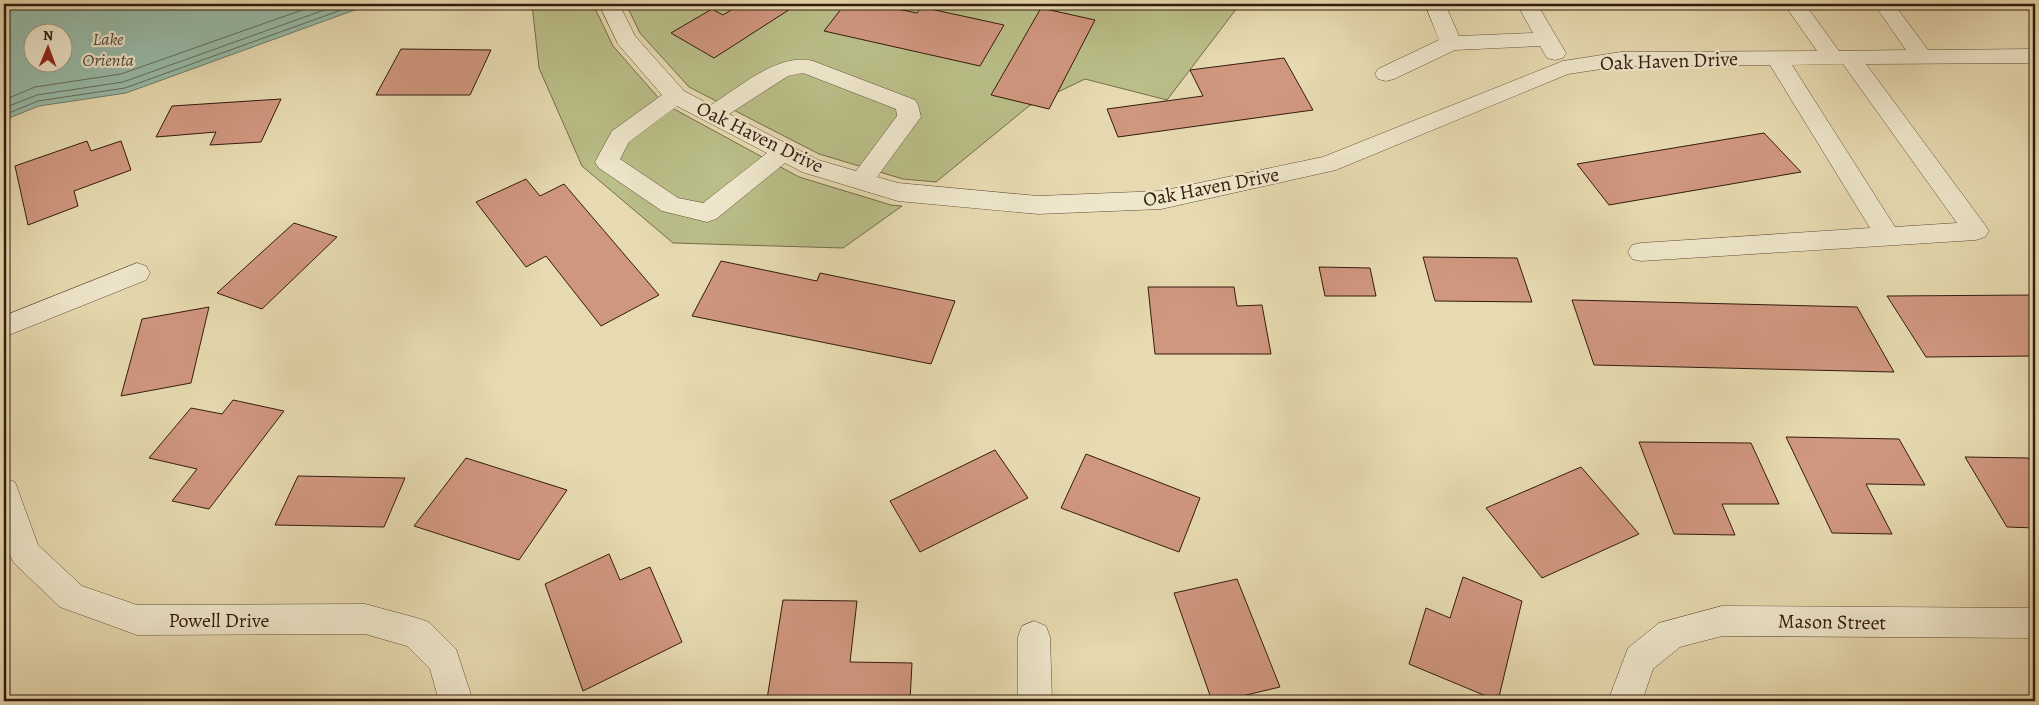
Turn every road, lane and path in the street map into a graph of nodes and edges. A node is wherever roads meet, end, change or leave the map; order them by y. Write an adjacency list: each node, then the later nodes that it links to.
1 (609, 4): 14 (street, Oak Haven Drive)
2 (1435, 4): 7 (street)
3 (1527, 4): 6 (street)
4 (1794, 4): 9 (street)
5 (1884, 4): 10 (street)
6 (1546, 39): 7 (street); 12 (street)
7 (1450, 43): 13 (street)
8 (2035, 56): 10 (street, Oak Haven Drive)
9 (1840, 57): 10 (street, Oak Haven Drive); 11 (street, Oak Haven Drive); 18 (street)
10 (1922, 57)
11 (1777, 58): 12 (street, Oak Haven Drive); 18 (street)
12 (1563, 68): 17 (street, Oak Haven Drive)
13 (1386, 74)
14 (676, 96): 15 (street, Oak Haven Drive); 16 (street)
15 (712, 114): 16 (street, Oak Haven Drive); 17 (street)
16 (784, 152): 17 (street, Oak Haven Drive)
17 (861, 181)
18 (1888, 237): 19 (street)
19 (1641, 252)
20 (137, 273): 21 (street)
21 (4, 326)
22 (4, 491): 25 (street, Powell Drive)
23 (2035, 624): 27 (street, Mason Street)
24 (1034, 637): 26 (street)
25 (456, 701)
26 (1035, 701)
27 (1625, 701)

